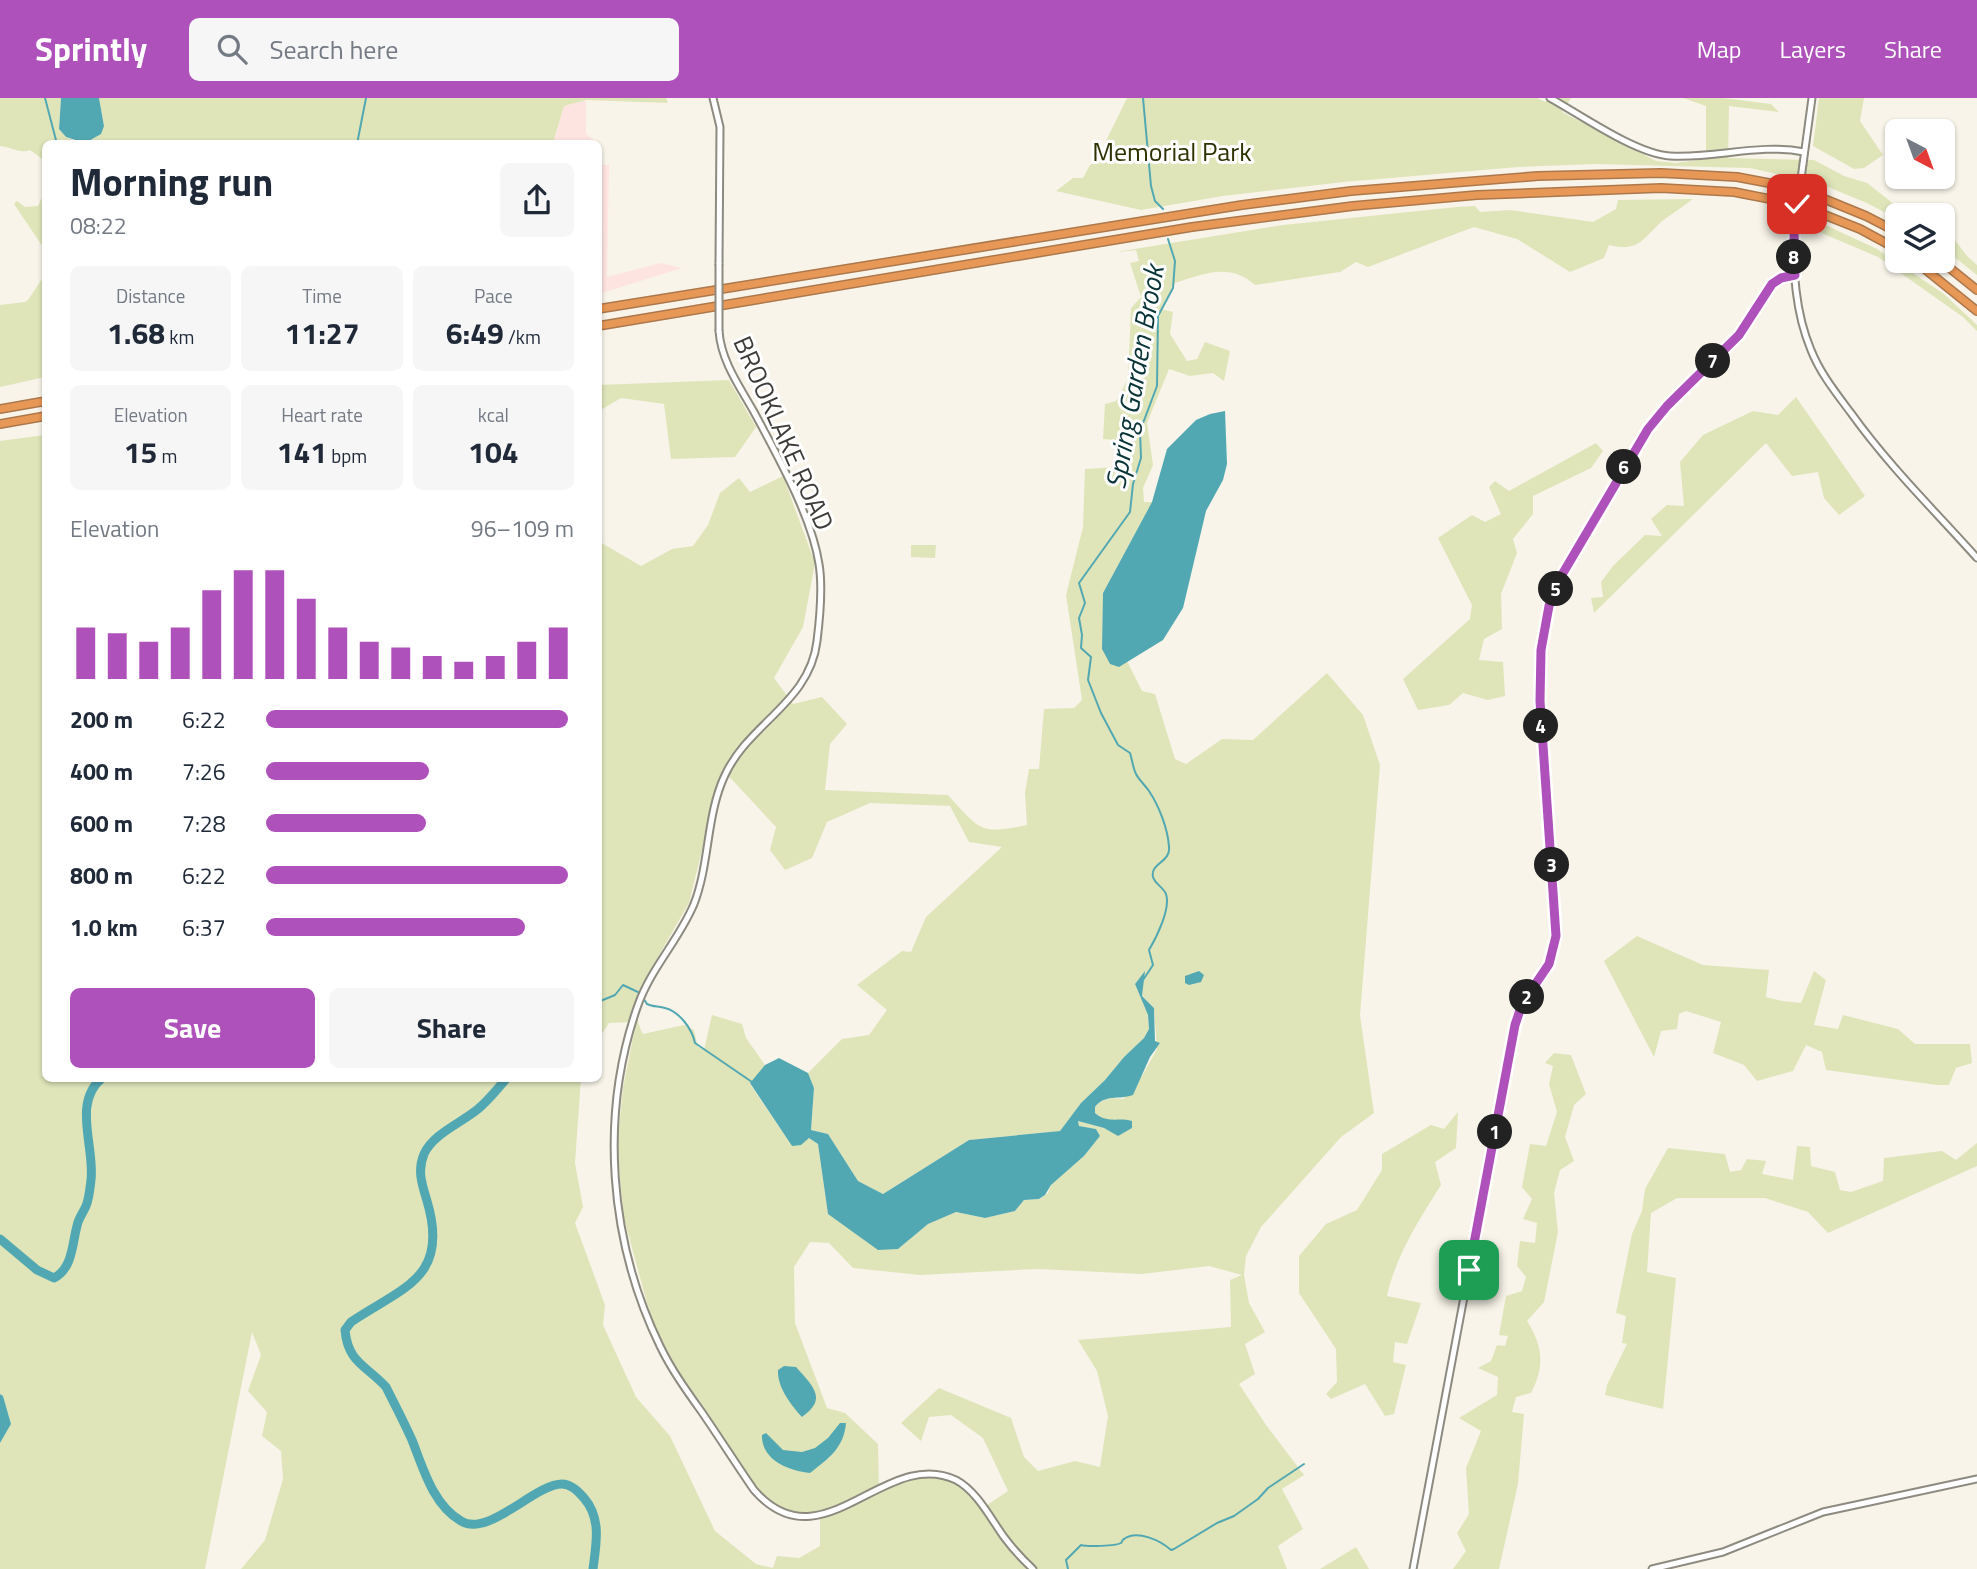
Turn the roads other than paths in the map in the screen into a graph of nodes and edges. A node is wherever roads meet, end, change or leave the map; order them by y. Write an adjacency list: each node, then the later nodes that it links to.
1 (713, 98): 20 (street, BROOKLAKE ROAD, bridge)
2 (1550, 98): 4 (street)
3 (1812, 98): 4 (street)
4 (1804, 152): 9 (street, bridge)
5 (1885, 226): 11 (highway)
6 (1885, 243): 13 (highway)
7 (1955, 272): 10 (highway)
8 (1930, 273): 12 (highway)
9 (1795, 275): 18 (street); 21 (street)
10 (1977, 290)
11 (602, 308)
12 (1977, 311)
13 (602, 325)
14 (42, 402): 15 (highway)
15 (0, 409)
16 (42, 417): 17 (highway)
17 (0, 424)
18 (1977, 558)
19 (1977, 1479): 22 (street)
20 (1033, 1569)
21 (1413, 1569)
22 (1651, 1569)

